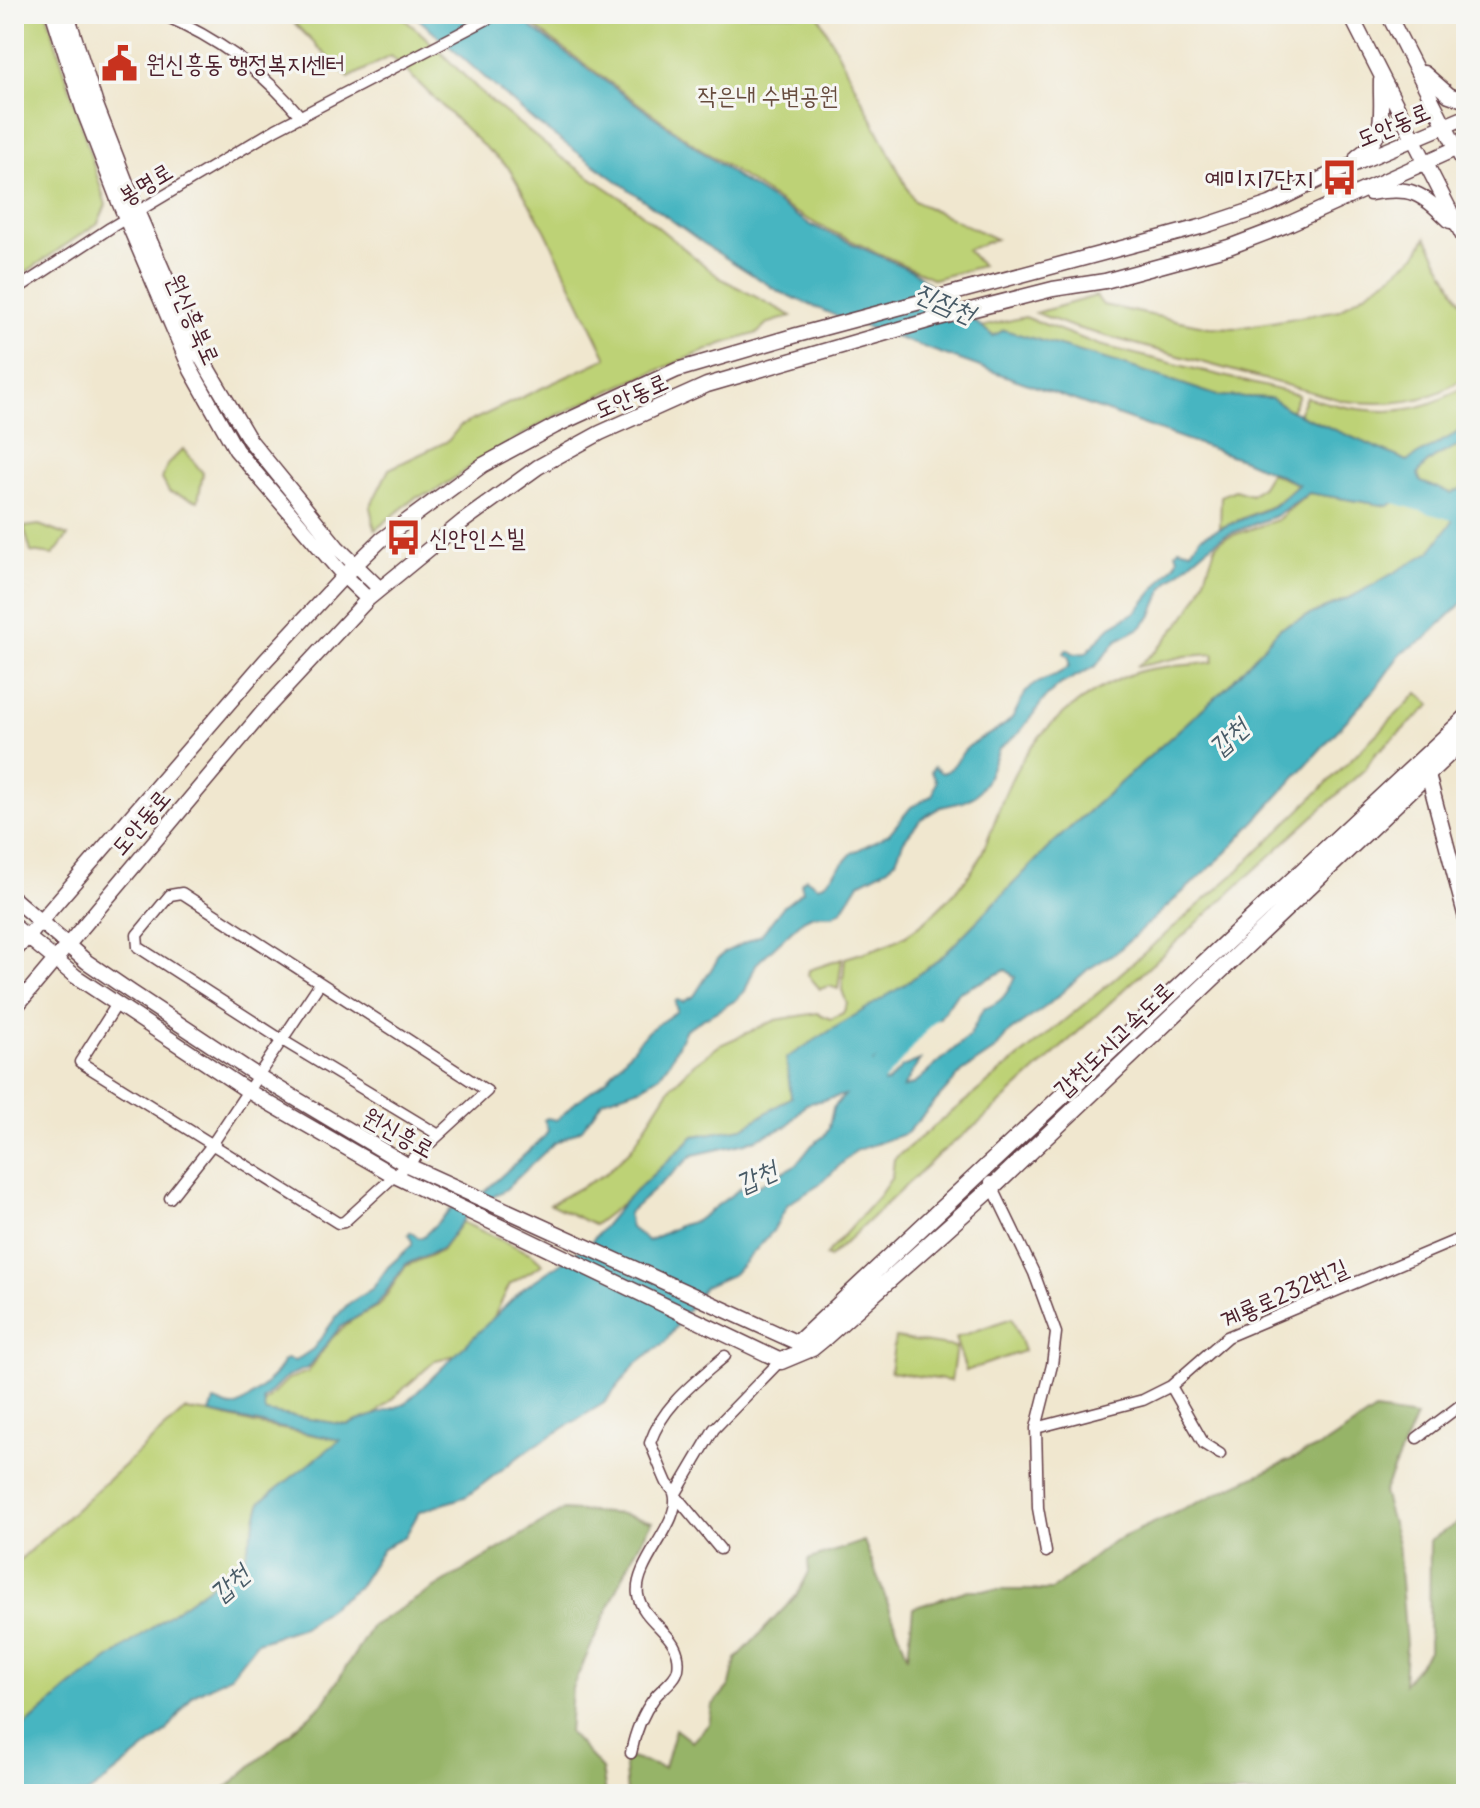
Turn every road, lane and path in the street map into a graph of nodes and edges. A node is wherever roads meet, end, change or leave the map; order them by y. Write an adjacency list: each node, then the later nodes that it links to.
1 (53, 14): 19 (street, 원신흥북로)
2 (67, 14): 19 (street, 원신흥북로)
3 (161, 14): 10 (street)
4 (497, 14): 10 (street, 봉명로)
5 (1350, 14): 8 (street)
6 (1388, 14): 7 (street)
7 (1413, 61): 9 (street); 12 (street)
8 (1381, 76): 13 (street); 17 (street)
9 (1466, 101)
10 (301, 117): 19 (street, 봉명로)
11 (1466, 117): 12 (street, 도안동로)
12 (1446, 126): 13 (street, 도안동로); 14 (street)
13 (1413, 138): 15 (street); 17 (street, 도안동로)
14 (1462, 146): 15 (street, 도안동로); 16 (street)
15 (1426, 162): 18 (street, 도안동로); 20 (street)
16 (1466, 167)
17 (1333, 173): 22 (street, 도안동로)
18 (1350, 196): 20 (street); 23 (street, 도안동로)
19 (132, 215): 21 (street, 봉명로); 22 (street, 원신흥북로)
20 (1463, 236)
21 (14, 291)
22 (350, 571): 23 (street, 원신흥북로); 29 (street, 도안동로)
23 (373, 594): 32 (street, 도안동로)
24 (1466, 718): 26 (main road, 갑천도시고속도로)
25 (1466, 737): 26 (main road, 갑천도시고속도로)
26 (1426, 765): 28 (street); 44 (main road, 갑천도시고속도로); 46 (main road, 갑천도시고속도로)
27 (14, 899): 29 (street, 원신흥로)
28 (1466, 918)
29 (40, 922): 31 (street, 도안동로); 32 (street, 원신흥로)
30 (14, 926): 31 (street, 원신흥로)
31 (27, 937): 33 (street, 도안동로); 34 (street, 원신흥로)
32 (66, 945): 34 (street, 도안동로); 39 (street, 원신흥로)
33 (14, 952)
34 (54, 960): 36 (street, 원신흥로); 37 (street, 도안동로)
35 (320, 983): 38 (street); 38 (street); 41 (street)
36 (117, 1004): 40 (street, 원신흥로); 42 (street)
37 (14, 1009)
38 (282, 1040): 39 (street); 41 (street)
39 (258, 1076): 40 (street); 43 (street, 원신흥로)
40 (248, 1091): 42 (street); 45 (street, 원신흥로)
41 (439, 1135): 43 (street)
42 (211, 1146): 45 (street); 47 (street)
43 (407, 1165): 45 (street); 49 (street, 원신흥로)
44 (982, 1171): 46 (street); 49 (main road, 갑천도시고속도로)
45 (395, 1176): 51 (street, 원신흥로)
46 (993, 1187): 51 (main road, 갑천도시고속도로); 54 (street)
47 (170, 1198)
48 (1466, 1236): 52 (street, 계룡로232번길)
49 (798, 1343): 51 (street)
50 (725, 1356): 57 (street)
51 (781, 1361): 57 (street)
52 (1171, 1386): 54 (street, 계룡로232번길); 56 (street)
53 (1466, 1401): 55 (street)
54 (1036, 1428): 59 (street)
55 (1417, 1438)
56 (1220, 1454)
57 (675, 1495): 58 (street); 60 (street)
58 (720, 1549)
59 (1046, 1552)
60 (631, 1753)

